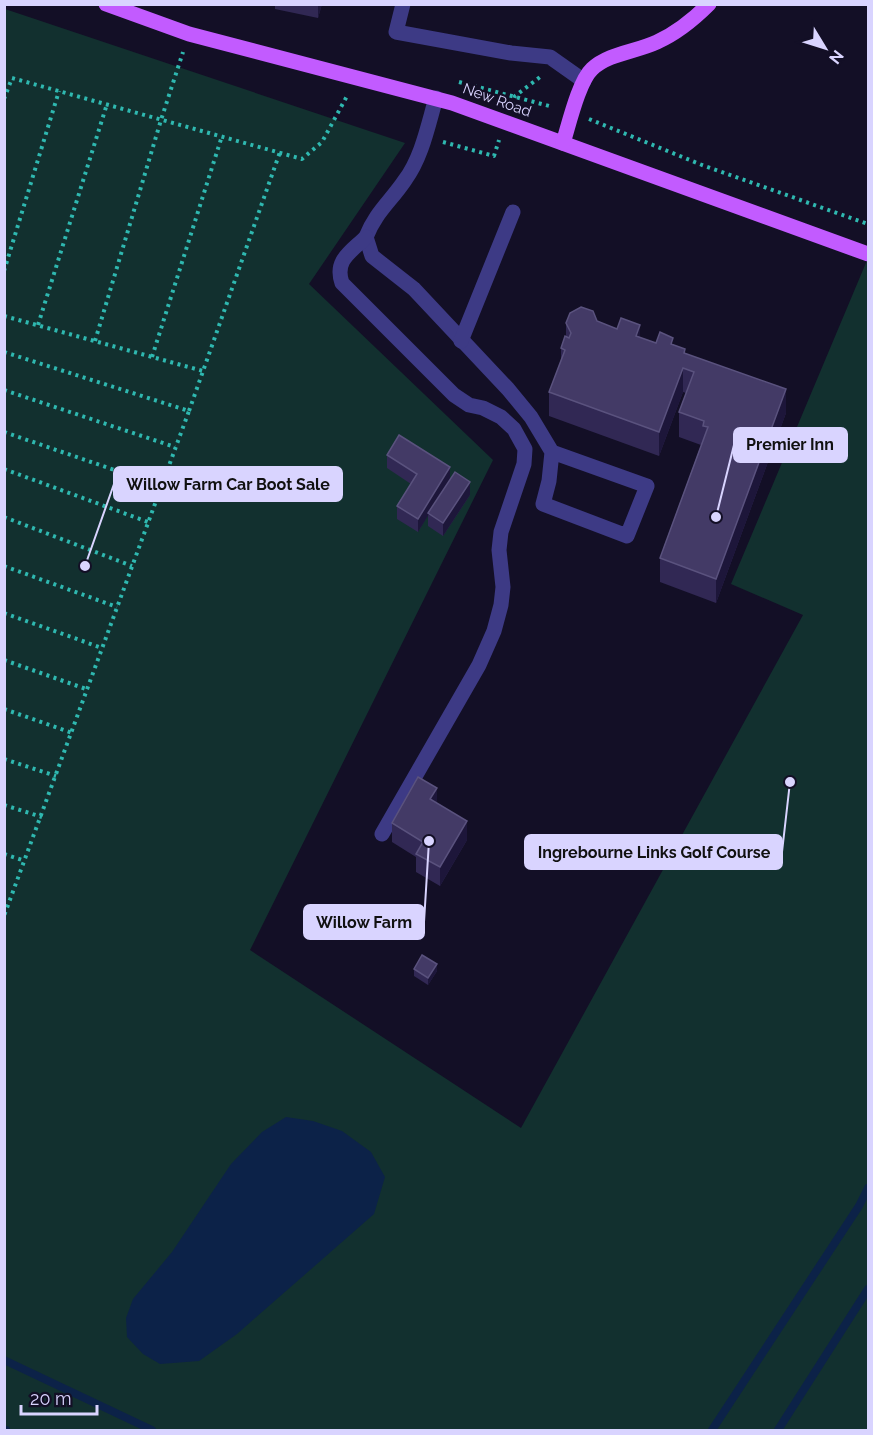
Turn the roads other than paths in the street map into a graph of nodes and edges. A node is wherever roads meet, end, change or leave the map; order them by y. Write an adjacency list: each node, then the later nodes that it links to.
1 (106, 4): 5 (main road, New Road)
2 (403, 4): 4 (lane)
3 (709, 4): 4 (main road)
4 (584, 81): 6 (main road)
5 (435, 98): 6 (main road, New Road); 8 (lane)
6 (563, 142): 9 (main road, New Road)
7 (513, 212): 10 (lane)
8 (366, 237): 10 (lane); 12 (lane)
9 (868, 254)
10 (461, 341): 11 (lane)
11 (552, 452): 11 (lane)
12 (382, 834)

